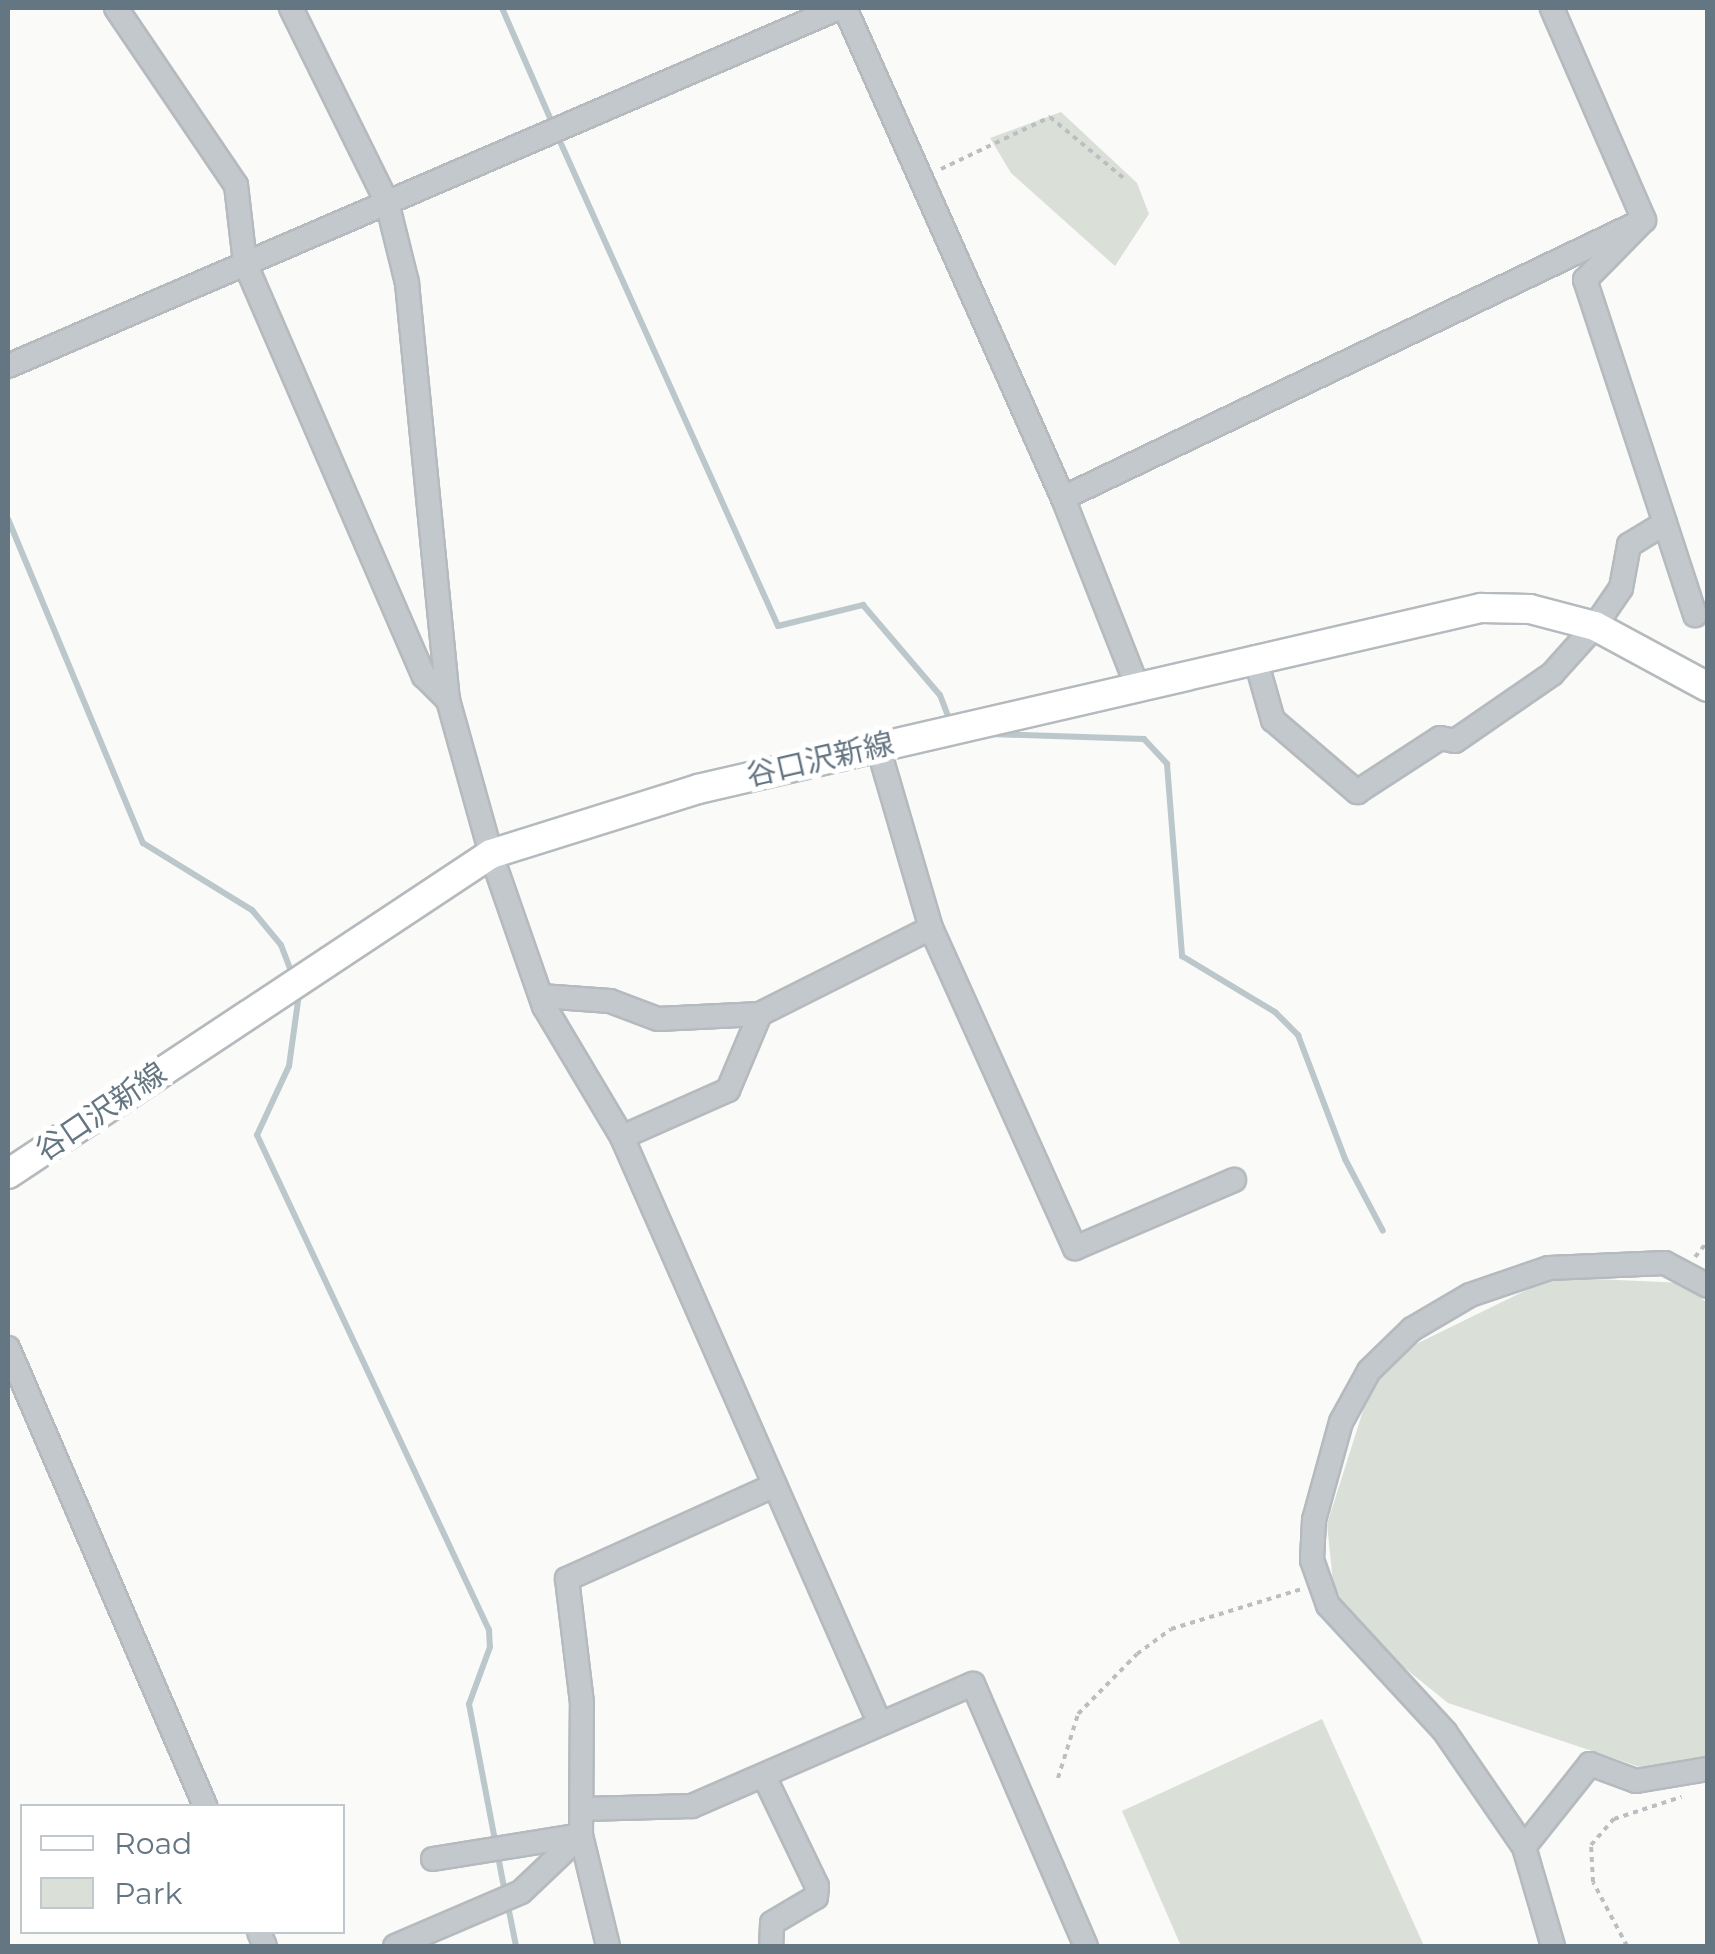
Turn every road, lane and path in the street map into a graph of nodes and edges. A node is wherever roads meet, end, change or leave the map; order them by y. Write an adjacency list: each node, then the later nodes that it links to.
1 (116, 8): 9 (street)
2 (291, 8): 7 (street)
3 (842, 8): 5 (street); 7 (street)
4 (1552, 8): 8 (street)
5 (923, 178): 6 (path); 11 (street)
6 (1126, 180)
7 (387, 202): 9 (street); 18 (street)
8 (1644, 220): 11 (street); 12 (street)
9 (244, 263): 10 (street); 18 (street)
10 (8, 366)
11 (1063, 498): 16 (street)
12 (1665, 523): 13 (street); 14 (street)
13 (1694, 615)
14 (1595, 626): 15 (main road, 谷口沢新線); 15 (street); 17 (main road, 谷口沢新線)
15 (1256, 657): 16 (main road, 谷口沢新線)
16 (1137, 686): 19 (main road, 谷口沢新線)
17 (1708, 686)
18 (448, 700): 20 (street)
19 (878, 747): 20 (main road, 谷口沢新線); 21 (street)
20 (491, 854): 22 (street); 25 (main road, 谷口沢新線)
21 (930, 928): 23 (street); 26 (street)
22 (541, 996): 23 (street); 24 (street)
23 (760, 1014): 24 (street)
24 (622, 1137): 29 (street)
25 (8, 1174)
26 (1234, 1180)
27 (1708, 1286): 30 (street)
28 (8, 1348): 36 (street)
29 (774, 1485): 31 (street); 37 (street)
30 (1321, 1584): 34 (path); 39 (street)
31 (880, 1722): 33 (street); 44 (street)
32 (1708, 1770): 39 (street)
33 (764, 1776): 37 (street); 43 (street)
34 (1058, 1778)
35 (1692, 1794): 46 (path)
36 (204, 1804)
37 (585, 1808): 38 (street)
38 (581, 1835): 40 (street); 41 (street); 42 (street)
39 (1524, 1847): 45 (street)
40 (433, 1859)
41 (395, 1946)
42 (608, 1946)
43 (771, 1946)
44 (1086, 1946)
45 (1553, 1946)
46 (1626, 1946)

